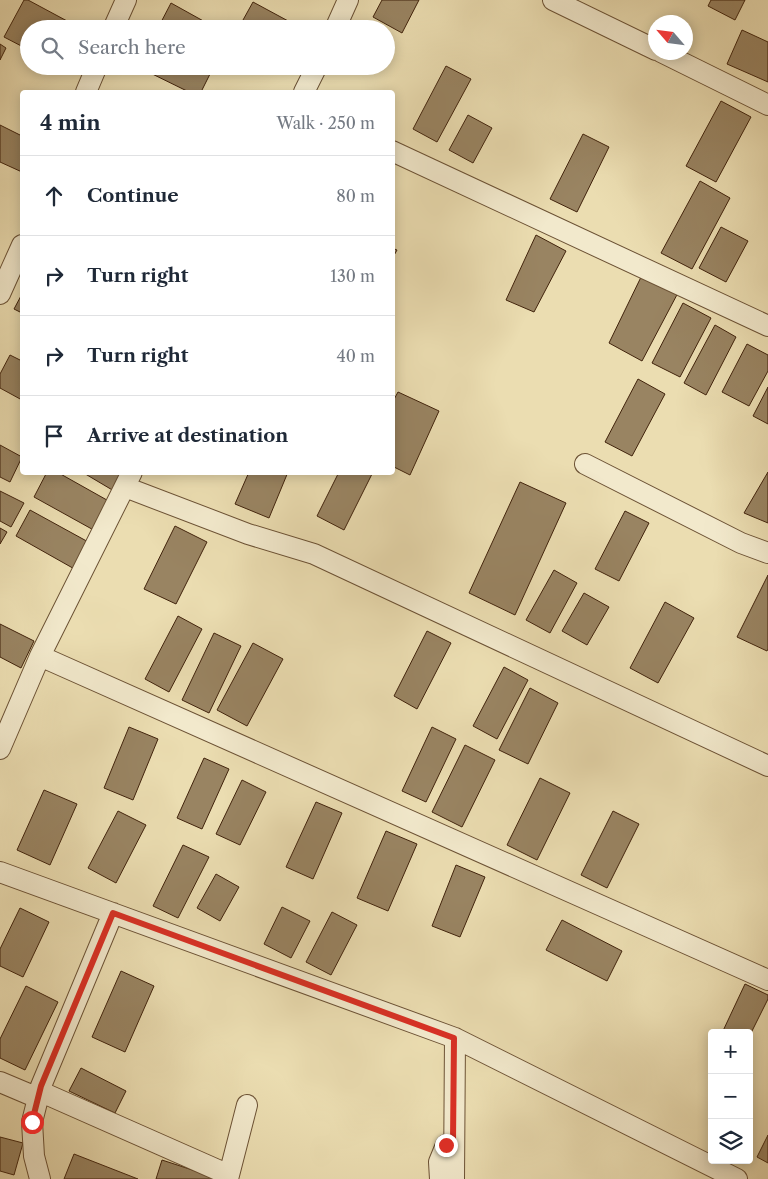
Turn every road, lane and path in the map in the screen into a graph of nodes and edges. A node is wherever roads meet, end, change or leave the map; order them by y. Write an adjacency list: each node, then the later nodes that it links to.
1 (126, 0): 4 (street)
2 (348, 0): 5 (street)
3 (554, 0): 6 (street)
4 (117, 20)
5 (339, 20)
6 (648, 46)
7 (677, 60): 12 (street)
8 (93, 75): 10 (street)
9 (312, 75): 11 (street)
10 (87, 90)
11 (305, 90)
12 (768, 105)
13 (395, 152): 16 (street)
14 (20, 249): 15 (street)
15 (0, 294)
16 (768, 326)
17 (585, 464): 19 (street)
18 (128, 480): 20 (street); 22 (street)
19 (768, 553)
20 (40, 656): 21 (street); 25 (street)
21 (0, 749)
22 (768, 766)
23 (0, 872): 24 (street)
24 (113, 913): 26 (street); 28 (street)
25 (768, 980)
26 (454, 1038): 30 (street); 35 (street)
27 (0, 1082): 28 (street)
28 (39, 1094): 31 (street); 32 (street)
29 (247, 1105): 31 (street)
30 (453, 1141): 33 (street); 34 (street)
31 (228, 1177)
32 (40, 1179)
33 (440, 1179)
34 (454, 1179)
35 (737, 1179)

